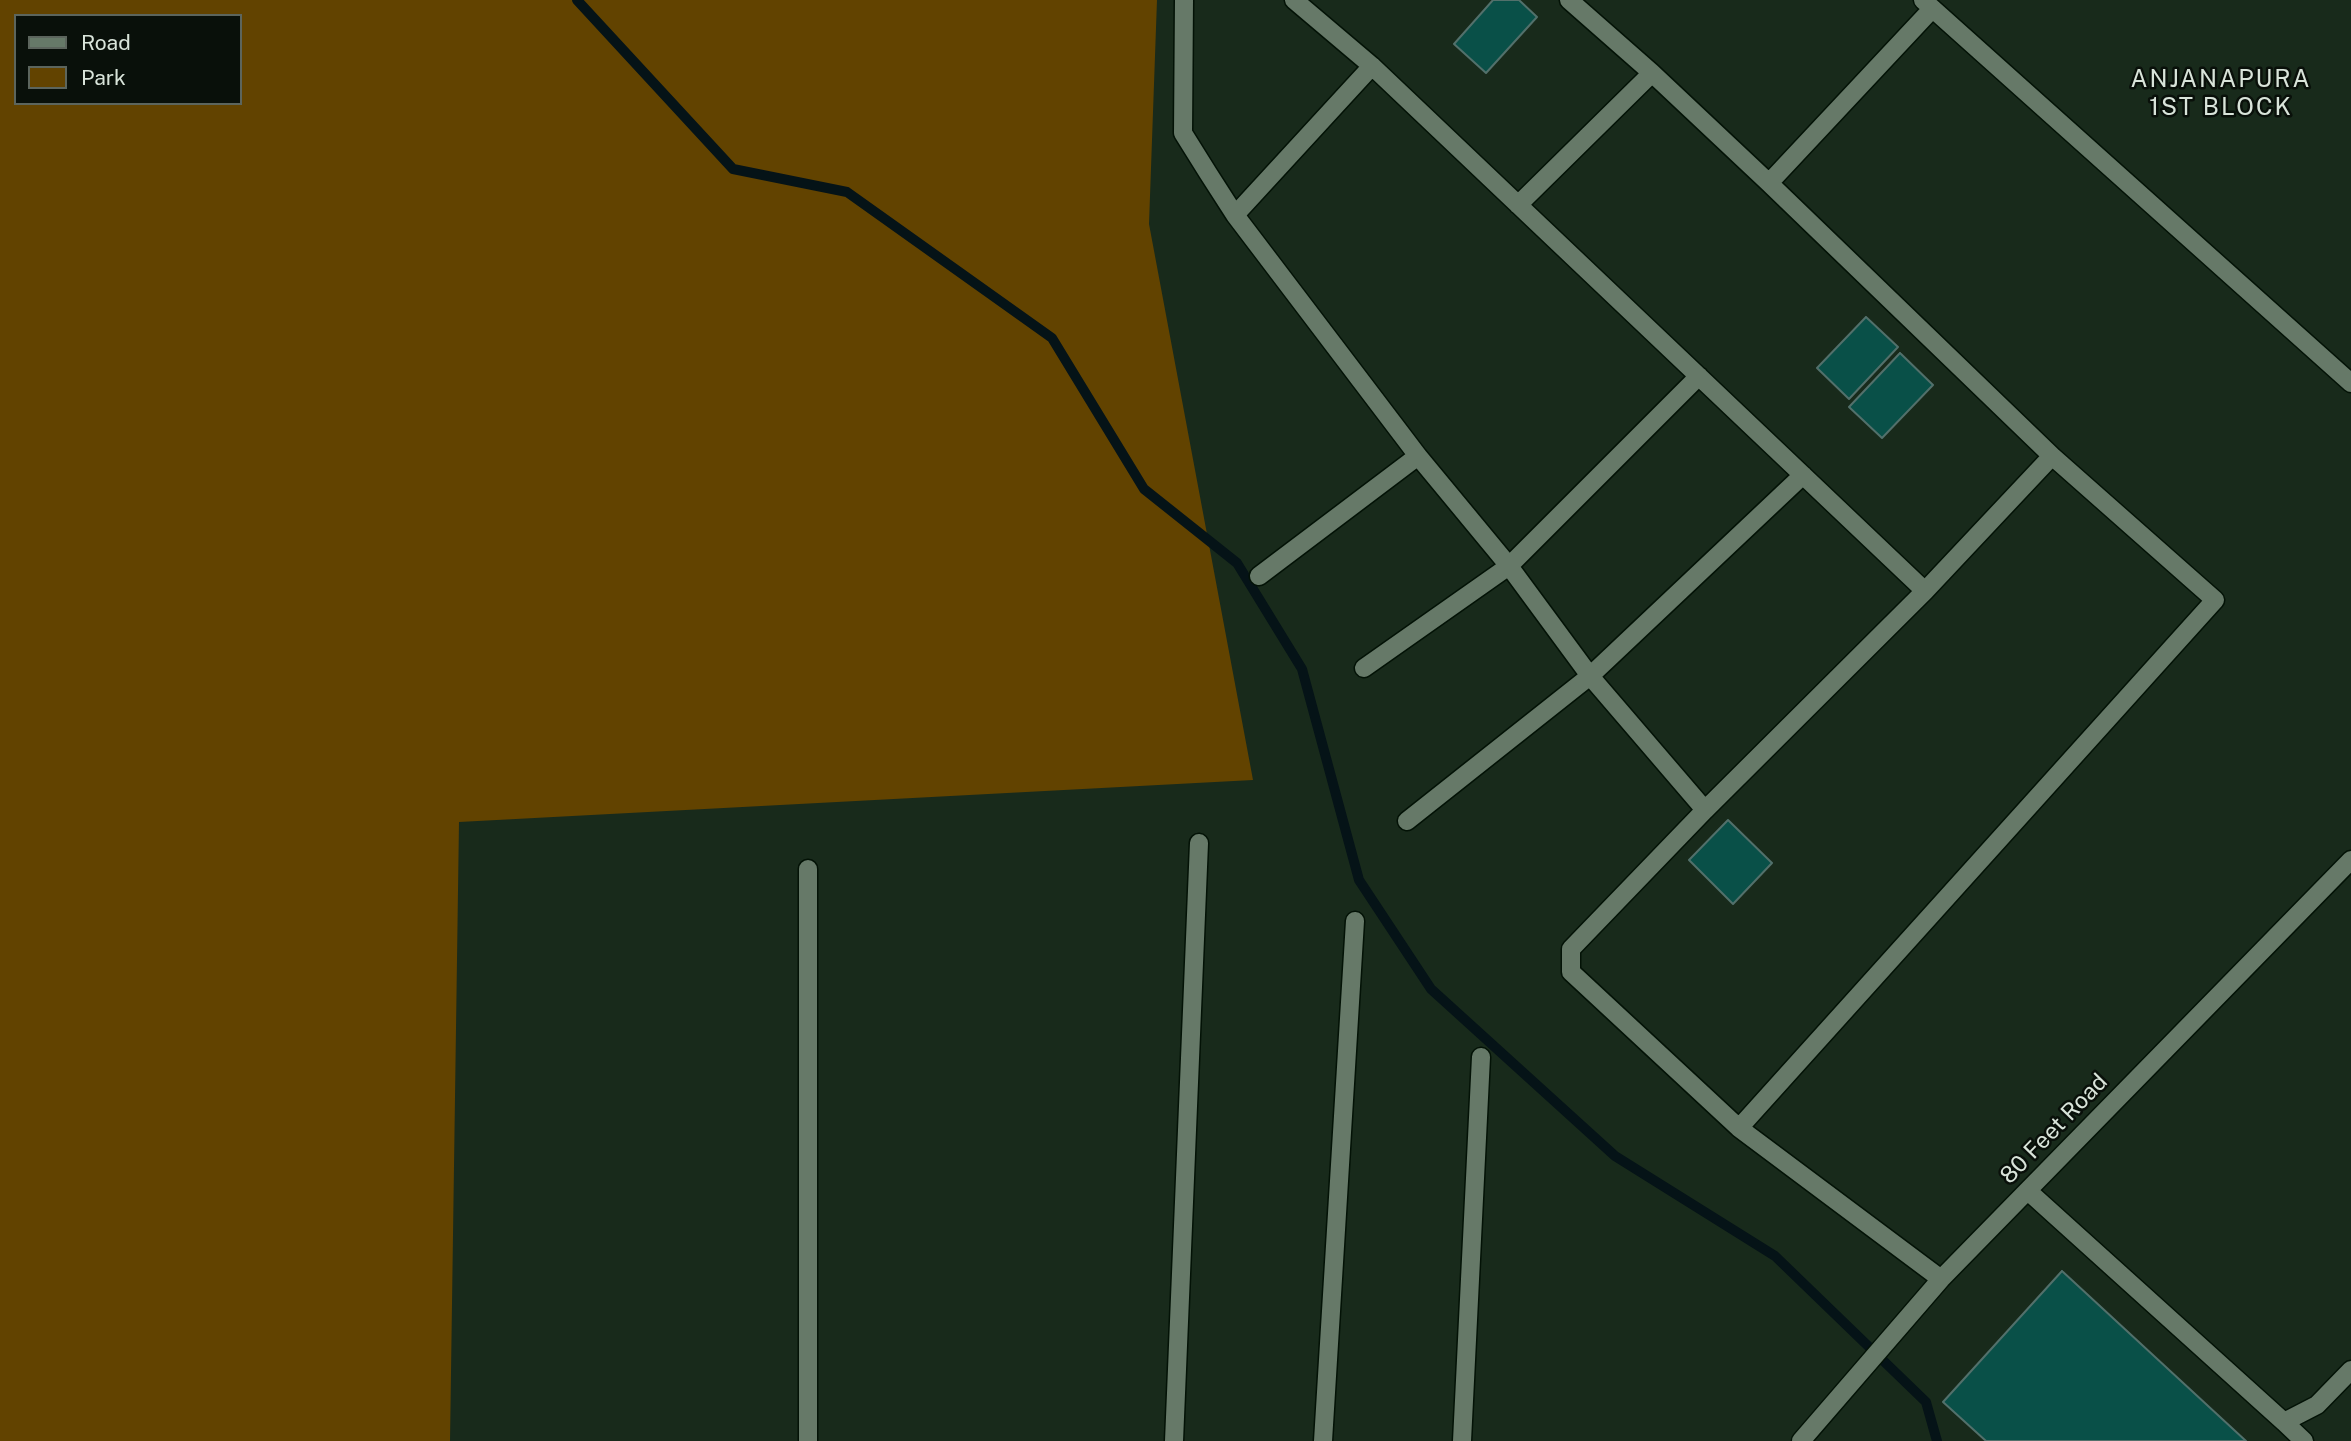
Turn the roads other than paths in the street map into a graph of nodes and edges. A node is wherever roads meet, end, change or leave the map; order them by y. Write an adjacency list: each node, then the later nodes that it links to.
1 (1184, 0): 9 (street)
2 (1294, 0): 5 (street)
3 (1569, 0): 6 (street)
4 (1927, 4): 7 (street); 11 (street)
5 (1372, 66): 8 (street); 9 (street)
6 (1652, 73): 7 (street); 8 (street)
7 (1769, 183): 13 (street)
8 (1518, 205): 10 (street)
9 (1235, 215): 12 (street)
10 (1699, 376): 14 (street); 15 (street)
11 (2351, 383)
12 (1418, 456): 15 (street); 16 (street)
13 (2052, 456): 17 (street); 27 (street)
14 (1803, 475): 17 (street); 19 (street)
15 (1509, 565): 18 (street); 19 (street)
16 (1259, 576)
17 (1925, 591): 20 (street)
18 (1364, 668)
19 (1590, 676): 20 (street); 21 (street)
20 (1705, 810): 27 (street)
21 (1407, 821)
22 (1199, 843): 33 (street)
23 (2351, 860): 28 (street, 80 Feet Road)
24 (808, 869): 32 (street)
25 (1354, 921): 34 (street)
26 (1481, 1057): 35 (street)
27 (1739, 1128): 29 (street)
28 (2028, 1191): 29 (street, 80 Feet Road); 31 (street)
29 (1941, 1279): 36 (street, 80 Feet Road)
30 (2351, 1370): 31 (street)
31 (2284, 1422): 37 (street)
32 (808, 1441)
33 (1174, 1441)
34 (1323, 1441)
35 (1462, 1441)
36 (1801, 1441)
37 (2304, 1441)

